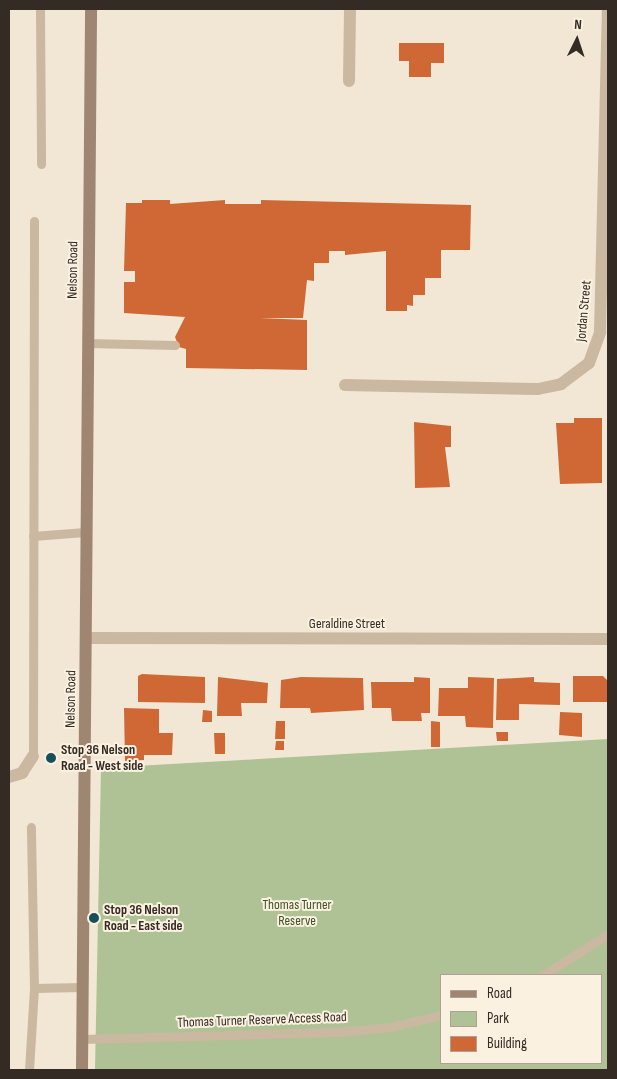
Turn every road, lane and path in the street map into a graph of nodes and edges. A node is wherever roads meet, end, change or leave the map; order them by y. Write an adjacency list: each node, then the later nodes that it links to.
1 (40, 9): 7 (lane)
2 (92, 9): 10 (main road, Nelson Road)
3 (350, 9): 6 (street)
4 (608, 9): 5 (street, Jordan Street)
5 (608, 33): 8 (street, Jordan Street)
6 (349, 81)
7 (41, 164)
8 (607, 220): 12 (street, Jordan Street)
9 (34, 221): 14 (lane)
10 (87, 343): 11 (lane); 13 (main road, Nelson Road)
11 (175, 345)
12 (346, 386)
13 (85, 532): 14 (lane); 15 (main road, Nelson Road)
14 (33, 536): 17 (lane)
15 (86, 638): 16 (street, Geraldine Street); 22 (main road, Nelson Road)
16 (608, 640)
17 (33, 756): 18 (street)
18 (9, 776)
19 (31, 827): 23 (lane)
20 (608, 934): 21 (lane)
21 (545, 974)
22 (82, 987): 23 (lane); 25 (main road, Nelson Road)
23 (34, 988): 26 (lane)
24 (440, 1015): 25 (lane, Thomas Turner Reserve Access Road)
25 (82, 1039): 27 (main road, Nelson Road)
26 (29, 1070)
27 (82, 1070)

